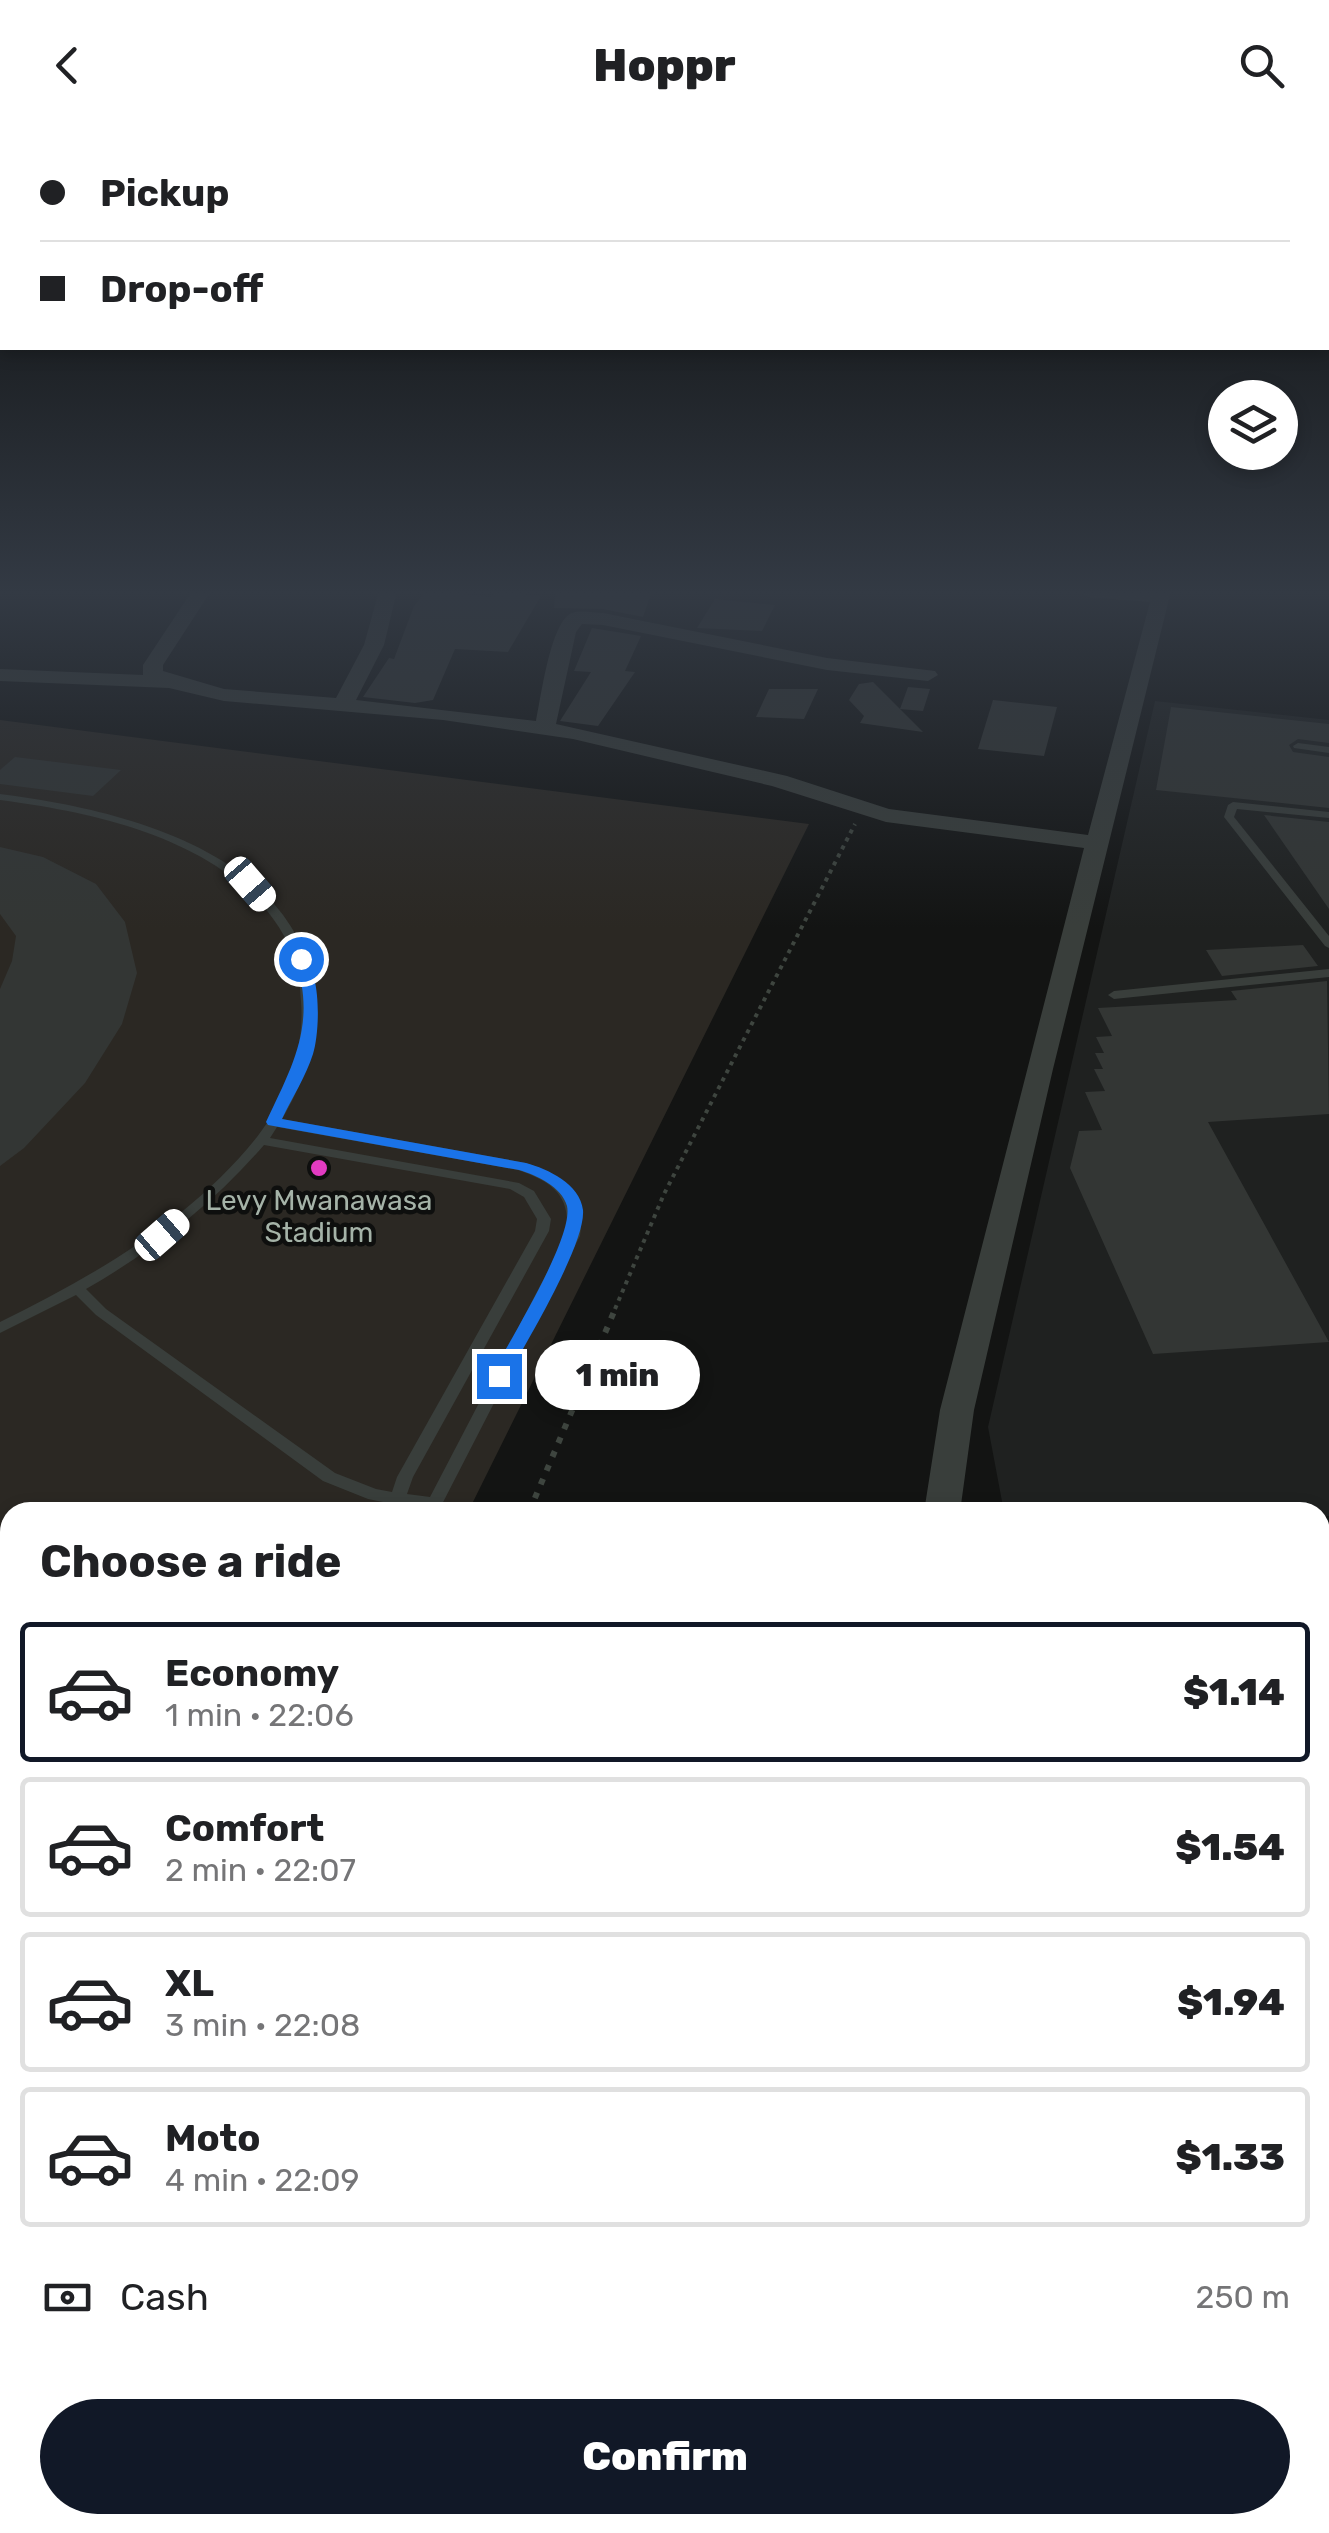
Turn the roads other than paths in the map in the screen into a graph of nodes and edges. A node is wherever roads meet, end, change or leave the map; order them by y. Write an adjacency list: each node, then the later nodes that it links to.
1 (298, 703): 5 (street)
2 (344, 703): 5 (street)
3 (550, 703): 6 (street)
4 (1133, 703): 11 (street)
5 (342, 708): 6 (street)
6 (545, 728): 11 (street)
7 (1298, 746): 8 (lane)
8 (1329, 750)
9 (0, 797): 15 (lane)
10 (1329, 815): 12 (lane)
11 (1097, 843): 22 (street)
12 (1329, 944)
13 (1329, 973): 14 (lane)
14 (1114, 995)
15 (274, 1122): 16 (lane); 21 (lane)
16 (261, 1140): 17 (lane); 20 (lane)
17 (79, 1290): 18 (lane); 19 (lane)
18 (0, 1328)
19 (384, 1502)
20 (396, 1502)
21 (434, 1502)
22 (943, 1502)

